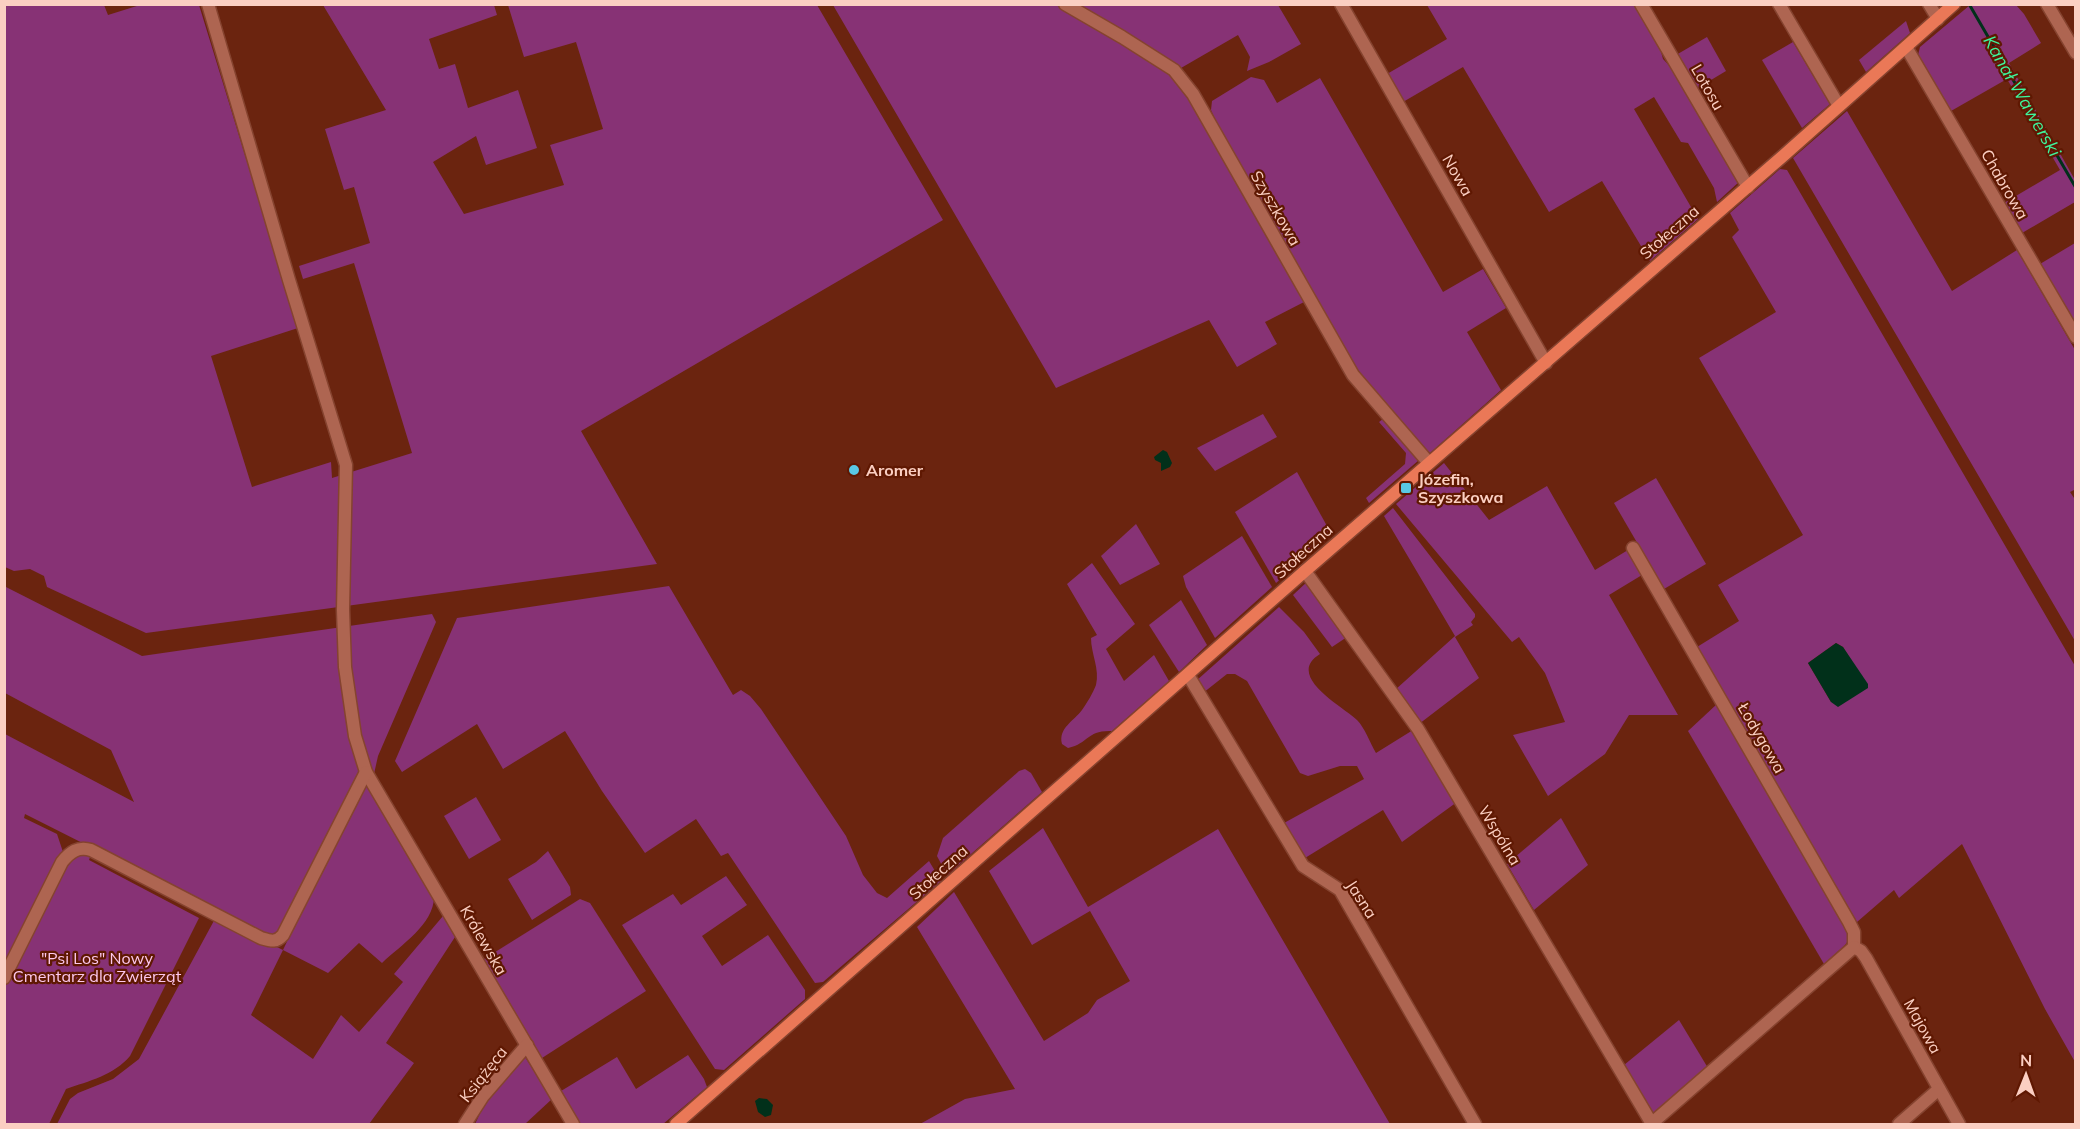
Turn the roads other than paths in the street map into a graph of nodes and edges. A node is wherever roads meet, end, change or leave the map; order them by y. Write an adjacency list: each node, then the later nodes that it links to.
1 (208, 4): 20 (street, Królewska)
2 (1065, 4): 16 (street, Szyszkowa)
3 (1341, 4): 15 (street, Nowa)
4 (1641, 4): 13 (street, Lotosu)
5 (1779, 4): 12 (street)
6 (1929, 4): 9 (street)
7 (1954, 4): 9 (street, Stołeczna)
8 (2047, 4): 11 (street)
9 (1938, 19): 10 (street, Stołeczna)
10 (1906, 47): 12 (street, Stołeczna); 14 (street, Chabrowa)
11 (2076, 53)
12 (1839, 106): 13 (street, Stołeczna)
13 (1748, 187): 15 (street, Stołeczna)
14 (2076, 337)
15 (1546, 363): 16 (street, Stołeczna)
16 (1429, 463): 18 (street, Stołeczna)
17 (1633, 548): 21 (street, Łodygowa)
18 (1305, 571): 19 (street, Stołeczna); 25 (street, Wspólna)
19 (1188, 675): 28 (street, Stołeczna); 29 (street, Jasna)
20 (366, 772): 22 (street); 23 (street, Królewska)
21 (1854, 947): 24 (street, Majowa); 25 (street)
22 (4, 978)
23 (527, 1045): 26 (street, Książęca); 27 (street, Królewska)
24 (1939, 1089): 30 (street); 31 (street, Majowa)
25 (1652, 1124)
26 (465, 1125)
27 (573, 1125)
28 (676, 1125)
29 (1475, 1125)
30 (1899, 1125)
31 (1959, 1125)

